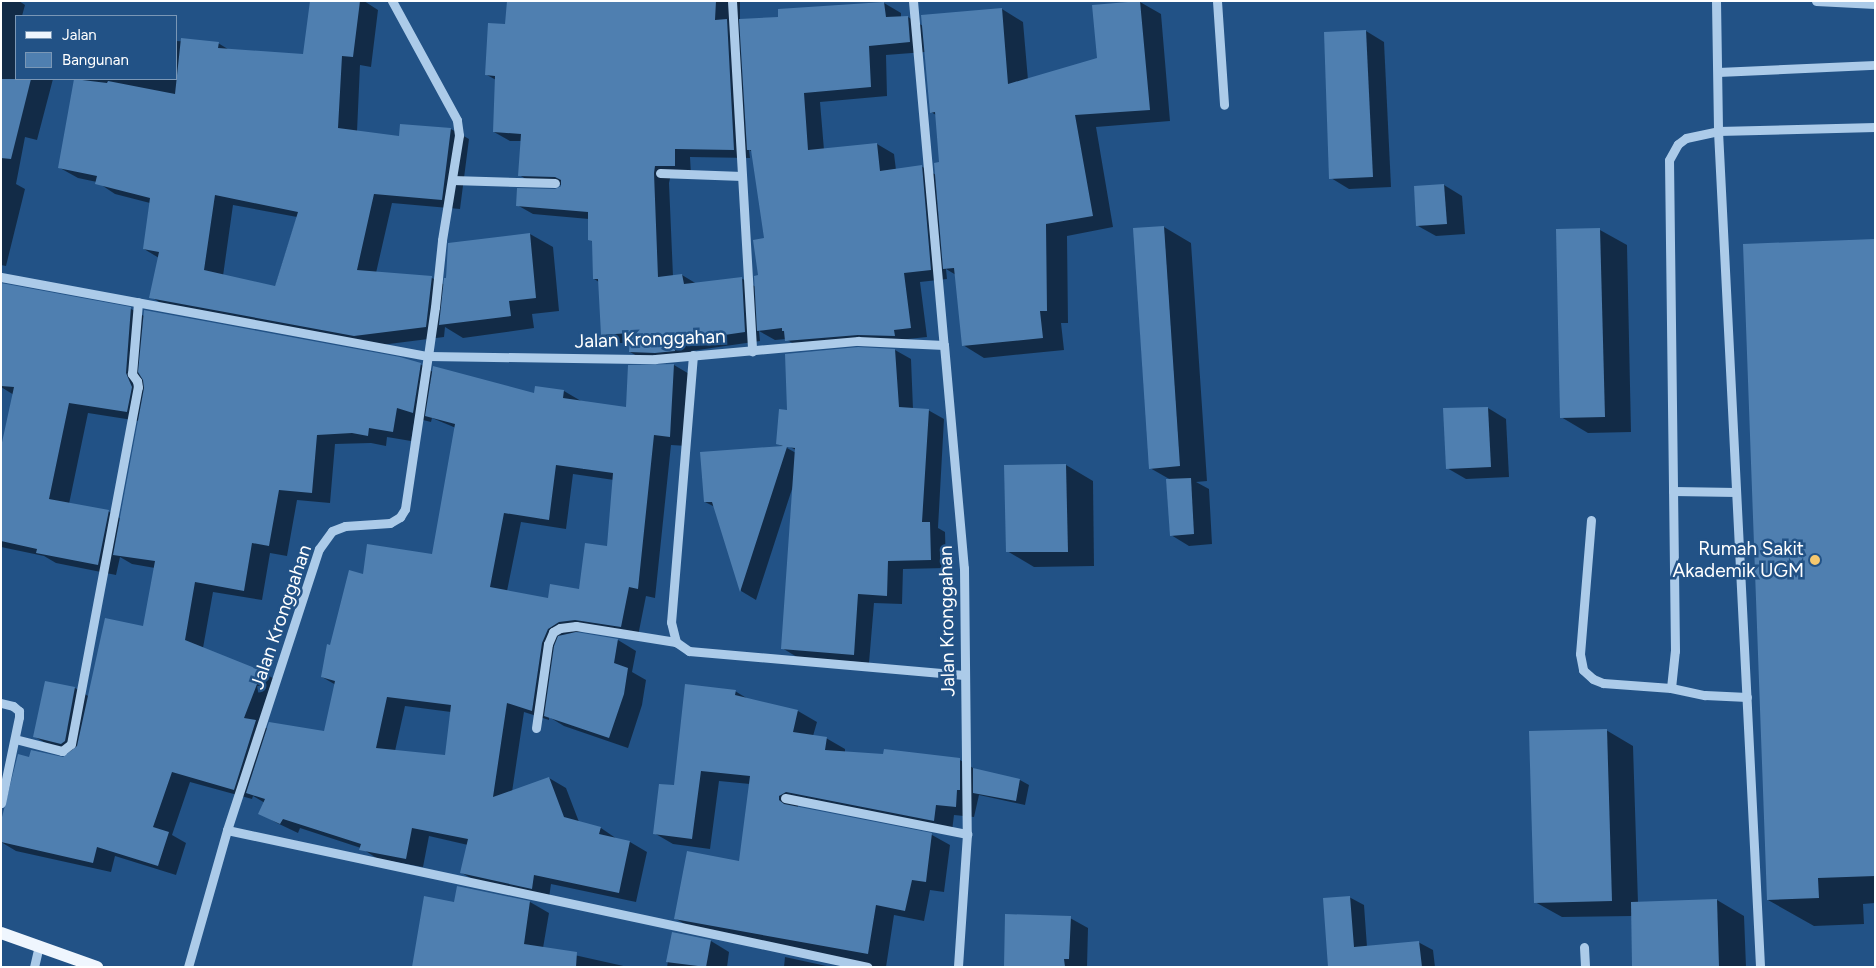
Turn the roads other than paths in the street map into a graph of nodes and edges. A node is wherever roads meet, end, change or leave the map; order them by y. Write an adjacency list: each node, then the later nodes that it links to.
1 (392, 1): 15 (street)
2 (732, 1): 14 (street)
3 (912, 1): 19 (street)
4 (1217, 1): 10 (street)
5 (1716, 1): 9 (street)
6 (1816, 1): 7 (street)
7 (1875, 4)
8 (1875, 65): 9 (street)
9 (1718, 72): 12 (street)
10 (1224, 106)
11 (1875, 127): 12 (street)
12 (1718, 131): 23 (street); 24 (street)
13 (660, 173): 14 (street)
14 (742, 176): 20 (street)
15 (452, 180): 16 (street); 21 (street)
16 (555, 183)
17 (1, 276): 18 (street)
18 (138, 302): 21 (street); 32 (street)
19 (944, 345): 20 (street, Jalan Kronggahan); 27 (street, Jalan Kronggahan)
20 (752, 350): 22 (street, Jalan Kronggahan)
21 (428, 356): 22 (street, Jalan Kronggahan); 35 (street, Jalan Kronggahan)
22 (693, 356): 26 (street)
23 (1673, 491): 24 (street); 28 (street)
24 (1736, 492): 29 (street)
25 (1591, 520): 28 (street)
26 (676, 642): 27 (street); 31 (street)
27 (964, 675): 36 (street, Jalan Kronggahan)
28 (1671, 688): 29 (street)
29 (1747, 697): 46 (street)
30 (1, 703): 32 (street)
31 (536, 728)
32 (15, 739): 34 (street)
33 (785, 798): 36 (street)
34 (1, 804)
35 (227, 830): 42 (street, Jalan Kronggahan); 43 (street)
36 (967, 834): 44 (street, Jalan Kronggahan)
37 (1, 933): 38 (main road)
38 (39, 946): 40 (street); 41 (main road)
39 (1584, 947): 45 (street)
40 (34, 967)
41 (97, 967)
42 (188, 967)
43 (868, 967)
44 (958, 967)
45 (1584, 967)
46 (1760, 967)

